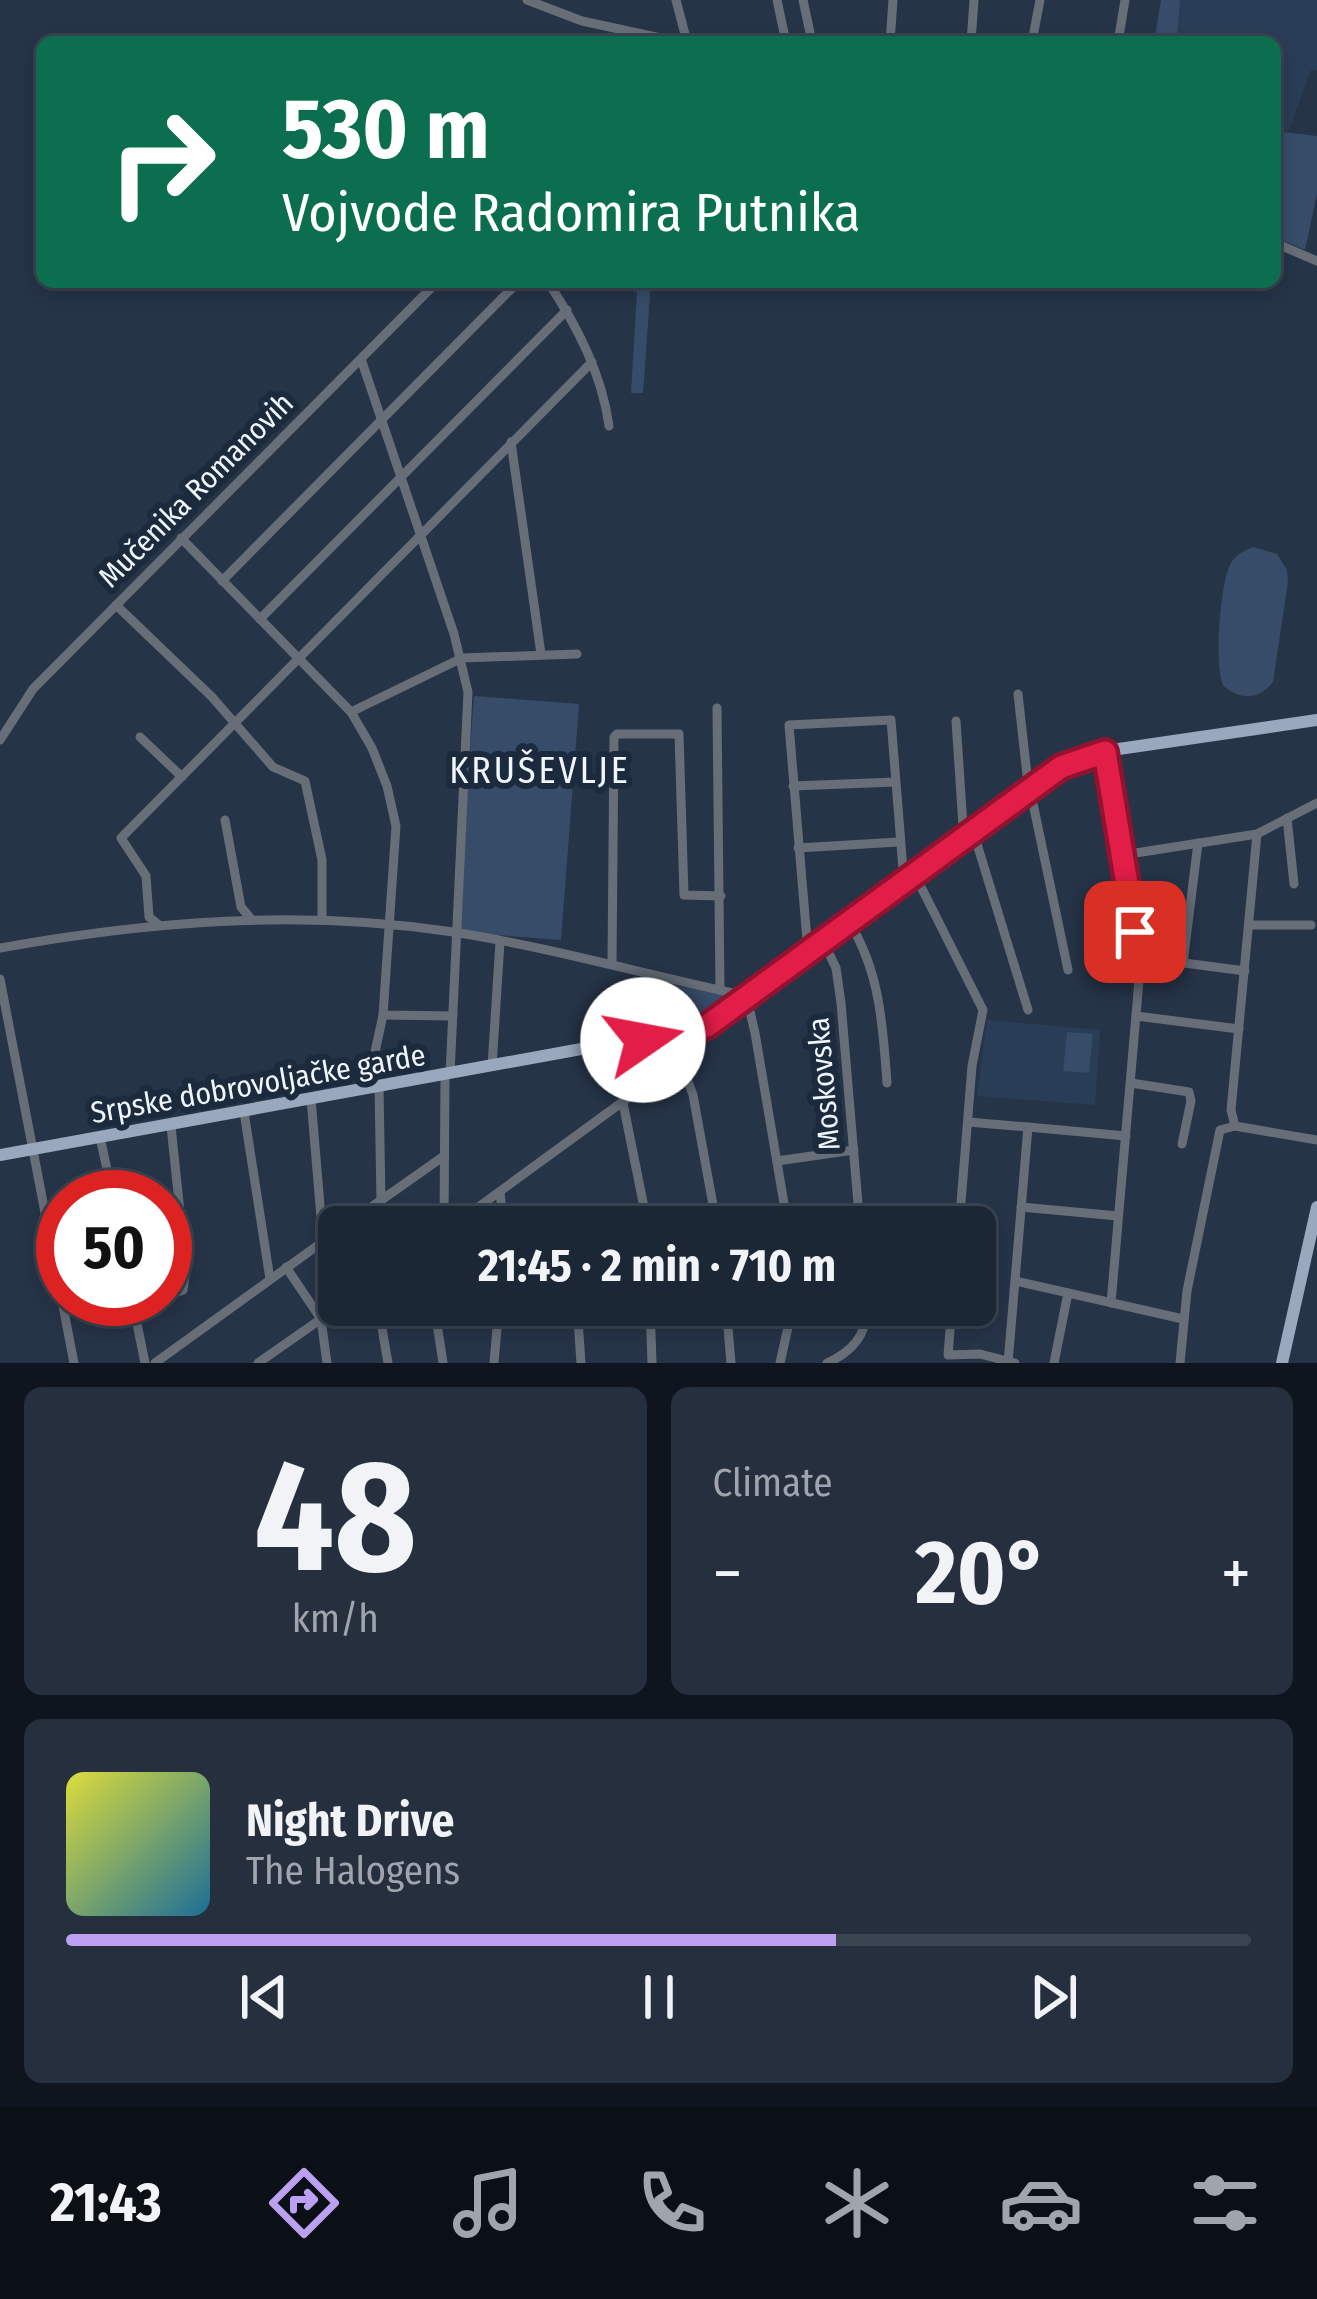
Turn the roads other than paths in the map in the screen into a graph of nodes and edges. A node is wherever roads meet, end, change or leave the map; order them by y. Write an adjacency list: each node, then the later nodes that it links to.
1 (527, 0): 9 (street)
2 (676, 0): 12 (street)
3 (777, 0): 13 (street)
4 (803, 0): 14 (street)
5 (893, 0): 15 (street)
6 (974, 0): 16 (street)
7 (1040, 0): 17 (street)
8 (1125, 0): 18 (street)
9 (604, 26): 10 (street); 11 (street)
10 (602, 36)
11 (653, 36)
12 (682, 36)
13 (785, 36)
14 (811, 36)
15 (890, 36)
16 (971, 36)
17 (1033, 36)
18 (1119, 36)
19 (1281, 246): 20 (street)
20 (1317, 261)
21 (431, 288): 25 (street, Mučenika Romanovih)
22 (512, 288): 27 (street)
23 (552, 288): 24 (street)
24 (567, 310): 26 (street); 30 (street)
25 (362, 359): 27 (street); 32 (street, Mučenika Romanovih)
26 (592, 362): 28 (street); 29 (street)
27 (383, 422): 30 (street); 33 (street)
28 (609, 426)
29 (511, 442): 31 (street); 37 (street)
30 (402, 477): 31 (street); 35 (street)
31 (421, 532): 38 (street); 39 (street)
32 (181, 538): 33 (street); 34 (street, Mučenika Romanovih)
33 (222, 581): 35 (street)
34 (116, 605): 45 (street); 47 (street, Mučenika Romanovih)
35 (260, 619): 38 (street)
36 (577, 654): 37 (street)
37 (542, 655): 39 (street)
38 (297, 657): 42 (street); 45 (street)
39 (462, 658): 42 (street); 74 (street)
40 (1018, 694): 52 (street)
41 (717, 708): 64 (street)
42 (351, 712): 71 (street)
43 (1317, 720): 48 (main road, Srpske dobrovoljačke garde)
44 (956, 721): 57 (street)
45 (234, 722): 49 (street); 68 (street)
46 (140, 737): 49 (street)
47 (0, 740)
48 (1105, 752): 52 (main road, Srpske dobrovoljačke garde); 61 (street)
49 (182, 777): 69 (street)
50 (896, 782): 51 (street); 51 (street); 58 (street)
51 (794, 786): 60 (street)
52 (1031, 790): 57 (main road, Srpske dobrovoljačke garde); 82 (street)
53 (1317, 803): 54 (street)
54 (1287, 818): 56 (street); 63 (street)
55 (225, 820): 65 (street)
56 (1257, 834): 59 (street); 72 (street)
57 (969, 835): 62 (main road, Srpske dobrovoljačke garde); 87 (street)
58 (898, 842): 60 (street); 62 (street)
59 (1198, 843): 61 (street); 80 (street)
60 (798, 848): 78 (street)
61 (1123, 855): 79 (street)
62 (909, 878): 70 (main road, Srpske dobrovoljačke garde); 102 (street)
63 (1294, 884)
64 (721, 896): 81 (street); 85 (street)
65 (241, 907): 66 (street); 67 (street)
66 (251, 919): 67 (street); 68 (street)
67 (231, 920): 69 (street)
68 (322, 920): 71 (street)
69 (151, 922): 77 (street)
70 (849, 922): 75 (main road, Srpske dobrovoljačke garde); 96 (street)
71 (390, 925): 74 (street); 88 (street)
72 (1249, 925): 73 (street); 83 (street)
73 (1310, 925)
74 (455, 933): 76 (street); 89 (street)
75 (823, 940): 78 (main road, Srpske dobrovoljačke garde); 111 (street, Moskovska)
76 (500, 942): 81 (street); 94 (street)
77 (0, 948)
78 (808, 952): 86 (main road, Srpske dobrovoljačke garde)
79 (1139, 958): 80 (street); 90 (street)
80 (1184, 963): 83 (street)
81 (612, 964): 85 (street)
82 (1068, 970)
83 (1244, 971): 92 (street)
84 (0, 979): 110 (street)
85 (721, 990): 86 (street)
86 (745, 998): 91 (main road, Srpske dobrovoljačke garde); 114 (street)
87 (1028, 1010)
88 (383, 1015): 89 (street); 98 (street)
89 (453, 1016): 95 (street)
90 (1136, 1016): 92 (street); 97 (street)
91 (707, 1026): 93 (street); 94 (main road, Srpske dobrovoljačke garde)
92 (1239, 1029): 104 (street)
93 (680, 1060): 100 (street); 125 (street)
94 (492, 1066): 95 (main road, Srpske dobrovoljačke garde)
95 (448, 1074): 98 (main road, Srpske dobrovoljačke garde); 113 (street)
96 (887, 1082)
97 (1131, 1083): 106 (street); 109 (street)
98 (373, 1088): 99 (main road, Srpske dobrovoljačke garde); 118 (street)
99 (311, 1099): 101 (main road, Srpske dobrovoljačke garde); 119 (street)
100 (623, 1103): 117 (street); 124 (street)
101 (244, 1112): 103 (main road, Srpske dobrovoljačke garde); 134 (street)
102 (968, 1122): 105 (street); 128 (street)
103 (170, 1126): 107 (main road, Srpske dobrovoljačke garde); 116 (street)
104 (1235, 1126): 108 (street); 139 (street)
105 (1028, 1127): 106 (street); 129 (street)
106 (1126, 1136): 131 (street)
107 (100, 1137): 110 (main road, Srpske dobrovoljačke garde); 115 (street)
108 (1317, 1140)
109 (1182, 1144)
110 (32, 1149): 112 (main road, Srpske dobrovoljačke garde); 156 (street)
111 (854, 1150): 114 (street); 127 (street, Moskovska)
112 (0, 1155)
113 (444, 1156): 118 (street); 121 (street)
114 (777, 1161): 126 (street)
115 (107, 1170)
116 (175, 1170)
117 (500, 1193): 122 (street); 123 (street)
118 (381, 1201): 120 (street)
119 (320, 1206)
120 (374, 1206)
121 (447, 1206)
122 (480, 1206)
123 (502, 1206)
124 (645, 1206)
125 (714, 1206)
126 (785, 1206)
127 (858, 1206)
128 (961, 1206)
129 (1021, 1207): 131 (street); 135 (street)
130 (1317, 1207): 171 (main road)
131 (1118, 1216): 137 (street)
132 (318, 1245): 133 (street)
133 (286, 1267): 134 (street); 138 (street)
134 (270, 1279): 158 (street)
135 (1015, 1281): 136 (street); 155 (street)
136 (1068, 1293): 137 (street); 169 (street)
137 (1111, 1303): 139 (street)
138 (318, 1315)
139 (1183, 1319): 170 (street)
140 (318, 1321): 152 (street)
141 (137, 1326): 157 (street)
142 (322, 1326): 160 (street)
143 (382, 1326): 161 (street)
144 (437, 1326): 162 (street)
145 (498, 1326): 163 (street)
146 (578, 1326): 164 (street)
147 (651, 1326): 165 (street)
148 (727, 1326): 166 (street)
149 (788, 1326): 167 (street)
150 (866, 1326): 153 (street)
151 (950, 1326): 154 (street)
152 (272, 1358): 159 (street)
153 (849, 1358): 168 (street)
154 (980, 1358): 155 (street)
155 (1010, 1362)
156 (74, 1363)
157 (145, 1363)
158 (155, 1363)
159 (258, 1363)
160 (327, 1363)
161 (388, 1363)
162 (443, 1363)
163 (494, 1363)
164 (580, 1363)
165 (652, 1363)
166 (731, 1363)
167 (780, 1363)
168 (827, 1363)
169 (1054, 1363)
170 (1180, 1363)
171 (1282, 1363)

